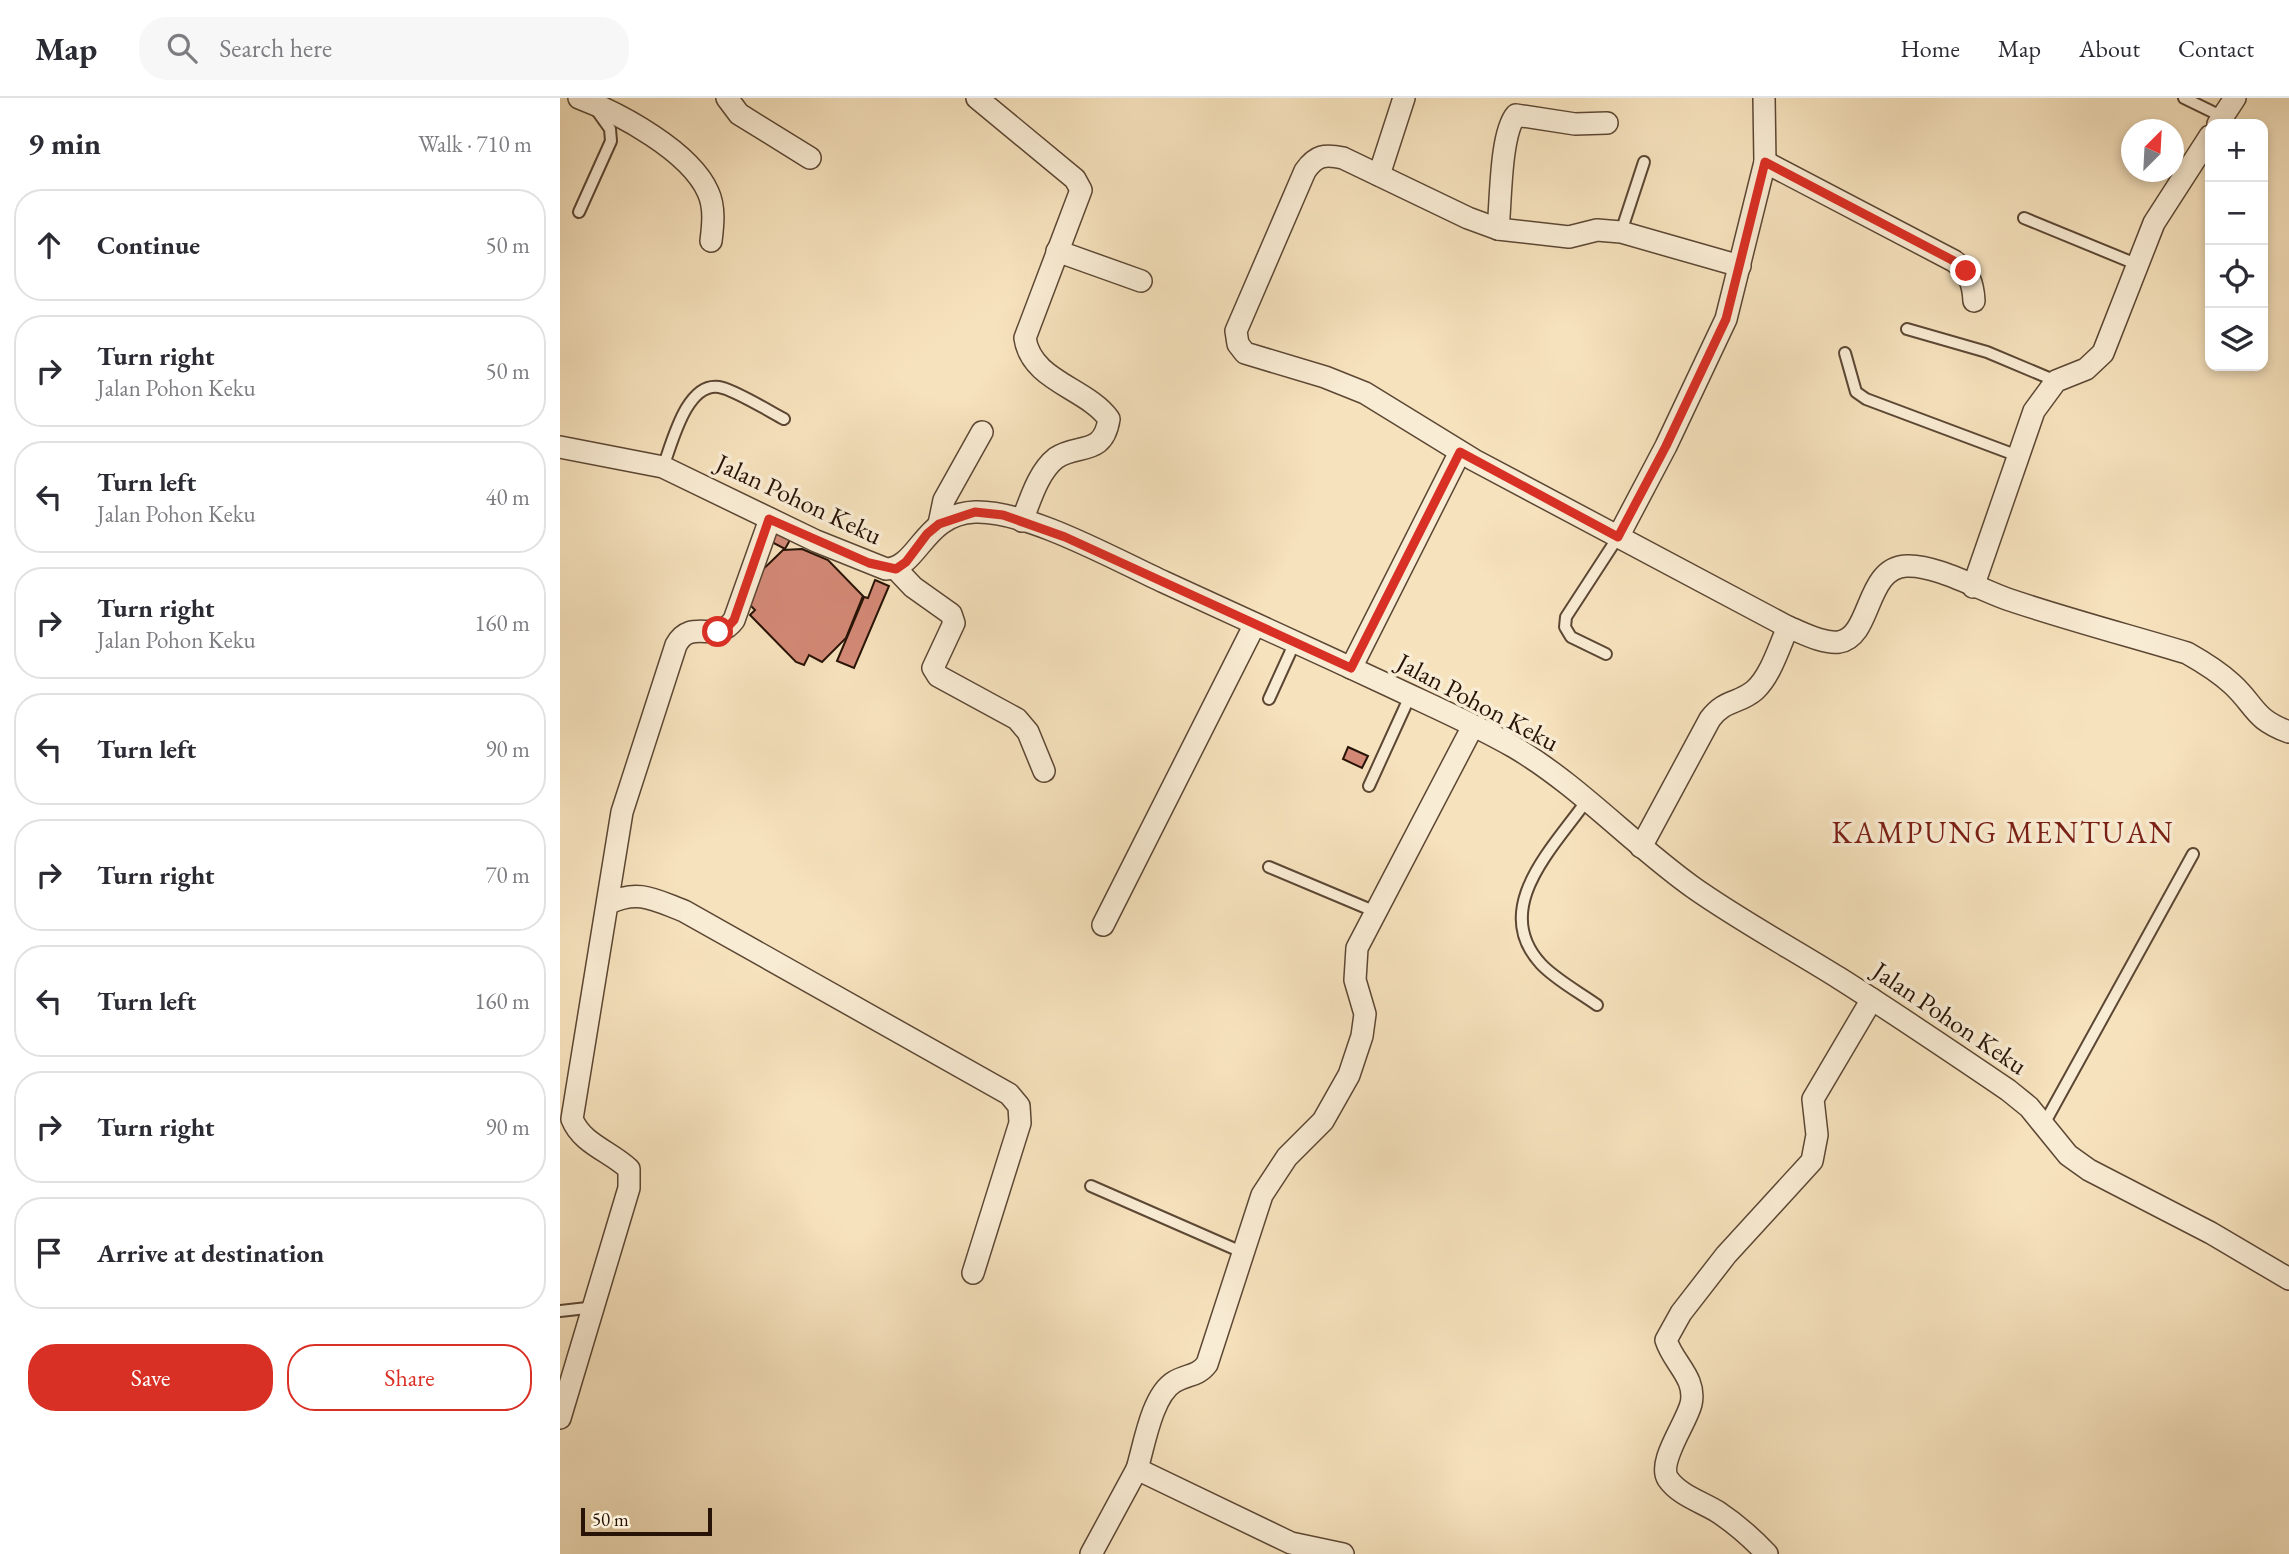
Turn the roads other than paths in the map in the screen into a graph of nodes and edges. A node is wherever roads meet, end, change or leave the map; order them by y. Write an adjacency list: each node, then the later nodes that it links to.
1 (727, 98): 12 (street)
2 (977, 98): 21 (street)
3 (1404, 98): 15 (street)
4 (1764, 98): 14 (street)
5 (2184, 98): 8 (lane)
6 (2235, 98): 9 (street)
7 (585, 100): 16 (lane); 20 (street)
8 (2217, 119)
9 (2221, 119)
10 (1606, 123): 18 (street)
11 (2205, 144): 22 (street)
12 (810, 158)
13 (1644, 162): 19 (lane)
14 (1765, 162): 23 (street); 25 (street)
15 (1379, 175): 18 (street); 32 (street)
16 (579, 212)
17 (2024, 218): 22 (lane)
18 (1498, 229): 19 (street)
19 (1621, 232): 23 (street)
20 (711, 241)
21 (1057, 251): 24 (street); 36 (street)
22 (2136, 264): 28 (street)
23 (1740, 266): 38 (street)
24 (1141, 281)
25 (1975, 301)
26 (1907, 329): 28 (lane)
27 (1845, 353): 33 (lane)
28 (2056, 381): 33 (street)
29 (784, 419): 34 (lane)
30 (982, 432): 37 (street)
31 (560, 447): 34 (street, Jalan Pohon Keku)
32 (1460, 452): 38 (street); 45 (street)
33 (2018, 456): 40 (street)
34 (663, 467): 35 (street, Jalan Pohon Keku)
35 (769, 519): 39 (street, Jalan Pohon Keku); 56 (street)
36 (1023, 521): 37 (street, Jalan Pohon Keku); 41 (street, Jalan Pohon Keku)
37 (939, 524): 39 (street, Jalan Pohon Keku)
38 (1618, 537): 42 (street); 44 (lane)
39 (896, 569): 50 (street)
40 (1973, 587): 42 (street); 49 (street)
41 (1255, 624): 43 (street, Jalan Pohon Keku); 58 (street)
42 (1788, 627): 53 (street)
43 (1295, 642): 45 (street, Jalan Pohon Keku); 47 (lane)
44 (1606, 654)
45 (1351, 668): 46 (street, Jalan Pohon Keku)
46 (1410, 696): 48 (street, Jalan Pohon Keku); 51 (lane)
47 (1269, 699)
48 (1474, 726): 52 (street, Jalan Pohon Keku); 57 (street)
49 (2289, 732)
50 (1044, 771)
51 (1369, 786)
52 (1587, 800): 53 (street, Jalan Pohon Keku); 60 (lane)
53 (1641, 848): 59 (street, Jalan Pohon Keku)
54 (2193, 854): 61 (lane)
55 (1269, 867): 57 (lane)
56 (609, 903): 64 (street); 66 (street)
57 (1376, 912): 63 (street)
58 (1102, 925)
59 (1872, 999): 61 (street, Jalan Pohon Keku); 70 (street)
60 (1597, 1005)
61 (2044, 1124): 65 (street, Jalan Pohon Keku)
62 (1091, 1186): 63 (lane)
63 (1244, 1253): 69 (street)
64 (973, 1273)
65 (2289, 1279)
66 (596, 1307): 67 (lane); 68 (street)
67 (560, 1311)
68 (560, 1418)
69 (1137, 1469): 71 (street); 72 (street)
70 (1762, 1552)
71 (1091, 1554)
72 (1343, 1554)

